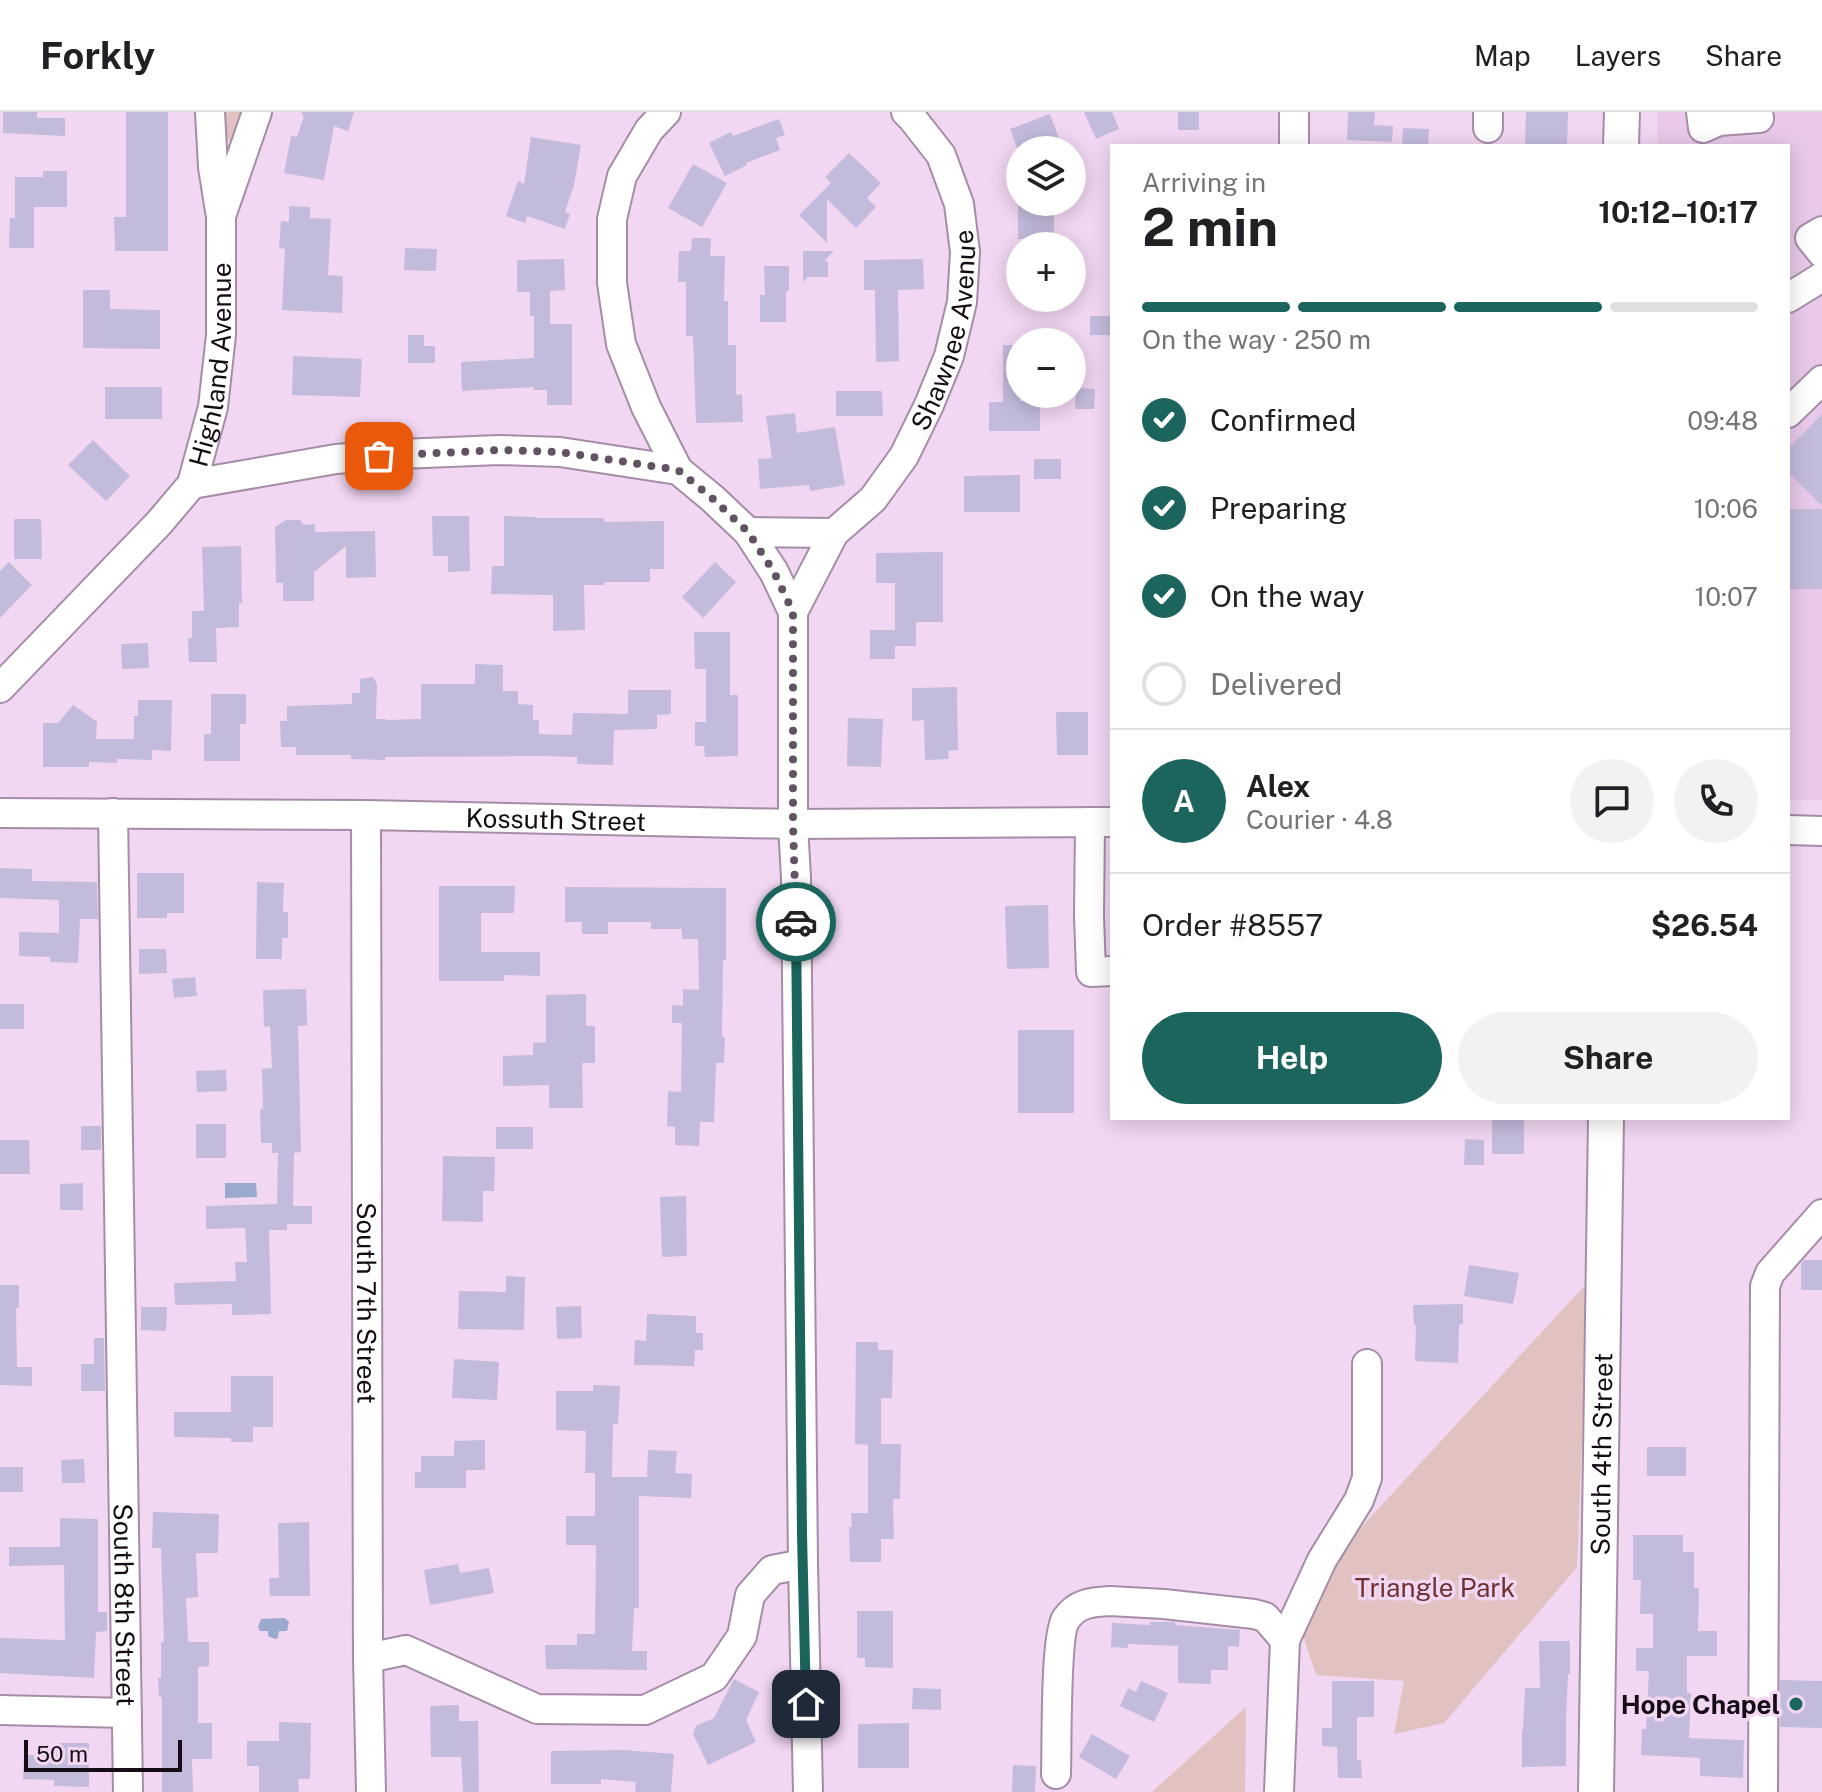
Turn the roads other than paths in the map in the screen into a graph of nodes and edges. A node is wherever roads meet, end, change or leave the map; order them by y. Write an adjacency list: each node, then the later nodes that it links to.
1 (210, 112): 11 (street)
2 (257, 112): 11 (street, Highland Avenue)
3 (666, 112): 18 (street)
4 (906, 112): 21 (street, Shawnee Avenue)
5 (1294, 112): 9 (street)
6 (1622, 112): 10 (main road)
7 (1758, 112): 8 (street)
8 (1702, 120)
9 (1294, 144)
10 (1621, 144)
11 (221, 216): 19 (street, Highland Avenue)
12 (1822, 231): 13 (street)
13 (1822, 253)
14 (1822, 277): 15 (street)
15 (1790, 297)
16 (1822, 380): 17 (street)
17 (1790, 411)
18 (678, 470): 19 (street); 20 (street)
19 (192, 484): 23 (street, Highland Avenue)
20 (748, 532): 21 (street); 22 (street)
21 (834, 533): 22 (street, Shawnee Avenue)
22 (793, 612): 28 (street, Shawnee Avenue)
23 (0, 688)
24 (0, 813): 25 (street, Kossuth Street)
25 (113, 813): 26 (street, Kossuth Street); 39 (street, South 8th Street)
26 (366, 815): 28 (street, Kossuth Street); 37 (street, South 7th Street)
27 (1101, 822): 28 (street, Kossuth Street); 31 (street)
28 (793, 824): 35 (street, Shawnee Avenue)
29 (1790, 830): 30 (street)
30 (1822, 831)
31 (1110, 971)
32 (1606, 1120): 45 (main road, South 4th Street)
33 (1822, 1214): 46 (street)
34 (1367, 1364): 36 (street)
35 (803, 1564): 37 (street); 43 (street, Shawnee Avenue)
36 (1285, 1640): 40 (street); 44 (street)
37 (368, 1658): 42 (street, South 7th Street)
38 (0, 1710): 39 (street)
39 (127, 1713): 41 (street, South 8th Street)
40 (1056, 1774)
41 (128, 1792)
42 (371, 1792)
43 (808, 1792)
44 (1279, 1792)
45 (1596, 1792)
46 (1763, 1792)

